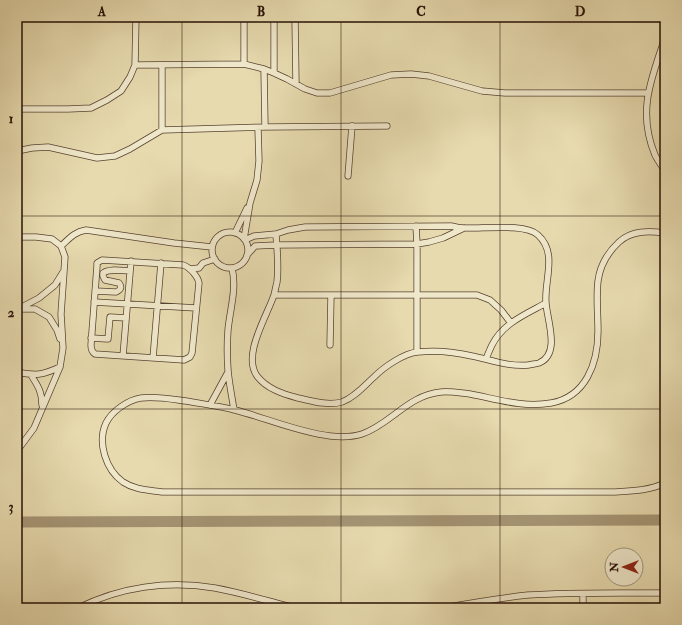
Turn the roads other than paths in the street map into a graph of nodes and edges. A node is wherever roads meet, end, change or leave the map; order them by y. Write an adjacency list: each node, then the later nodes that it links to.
1 (136, 17): 7 (lane)
2 (244, 17): 6 (lane)
3 (274, 17): 10 (lane)
4 (295, 17): 11 (lane)
5 (665, 38): 12 (lane)
6 (244, 64): 8 (lane); 9 (lane)
7 (136, 65): 8 (lane); 13 (lane)
8 (162, 65): 18 (lane)
9 (264, 69): 10 (lane); 16 (lane)
10 (274, 73): 11 (lane)
11 (296, 84): 12 (lane)
12 (648, 93): 20 (lane)
13 (17, 109)
14 (352, 126): 15 (lane); 16 (lane); 21 (lane)
15 (387, 126)
16 (265, 127): 17 (lane)
17 (258, 128): 18 (lane); 22 (lane)
18 (162, 130): 19 (lane)
19 (17, 151)
20 (665, 171)
21 (348, 176)
22 (250, 203): 25 (lane); 29 (lane)
23 (416, 226): 24 (lane); 27 (lane); 30 (lane)
24 (464, 228): 30 (lane); 48 (lane)
25 (235, 233): 29 (lane); 33 (lane)
26 (665, 233): 67 (lane)
27 (276, 234): 29 (lane); 31 (lane)
28 (17, 237): 32 (lane)
29 (244, 240): 34 (lane)
30 (417, 244): 31 (lane); 45 (lane)
31 (276, 245): 34 (lane); 43 (lane)
32 (61, 246): 33 (lane); 40 (lane)
33 (212, 248): 35 (lane)
34 (247, 255): 38 (lane)
35 (215, 259): 38 (lane); 39 (lane)
36 (131, 262): 37 (lane); 41 (lane); 42 (lane)
37 (161, 263): 39 (lane); 49 (lane)
38 (232, 268): 62 (lane)
39 (190, 269): 50 (lane)
40 (64, 270): 51 (lane); 56 (lane)
41 (130, 271): 42 (lane); 47 (lane)
42 (95, 291): 46 (lane)
43 (274, 295): 44 (lane); 57 (lane)
44 (331, 295): 45 (lane); 55 (lane)
45 (417, 295): 53 (lane); 57 (lane)
46 (94, 302): 47 (lane); 54 (lane)
47 (127, 303): 49 (lane); 52 (lane)
48 (546, 303): 53 (lane); 60 (lane)
49 (157, 305): 50 (lane); 59 (lane)
50 (196, 308): 59 (lane)
51 (18, 310): 56 (lane)
52 (126, 318): 54 (lane); 58 (lane)
53 (511, 323): 60 (lane)
54 (91, 338): 58 (lane)
55 (330, 345)
56 (63, 348): 61 (lane)
57 (417, 352): 60 (lane)
58 (123, 356): 59 (lane)
59 (153, 358)
60 (486, 359)
61 (60, 367): 64 (lane); 66 (lane)
62 (228, 371): 65 (lane); 67 (lane)
63 (17, 372): 64 (lane)
64 (31, 375): 66 (lane)
65 (210, 405): 67 (lane); 69 (lane)
66 (42, 408): 68 (lane)
67 (234, 410)
68 (17, 451)
69 (665, 483)
70 (665, 593): 71 (lane)
71 (583, 594): 74 (lane); 75 (lane)
72 (78, 608): 73 (lane)
73 (294, 608)
74 (440, 608)
75 (583, 608)

